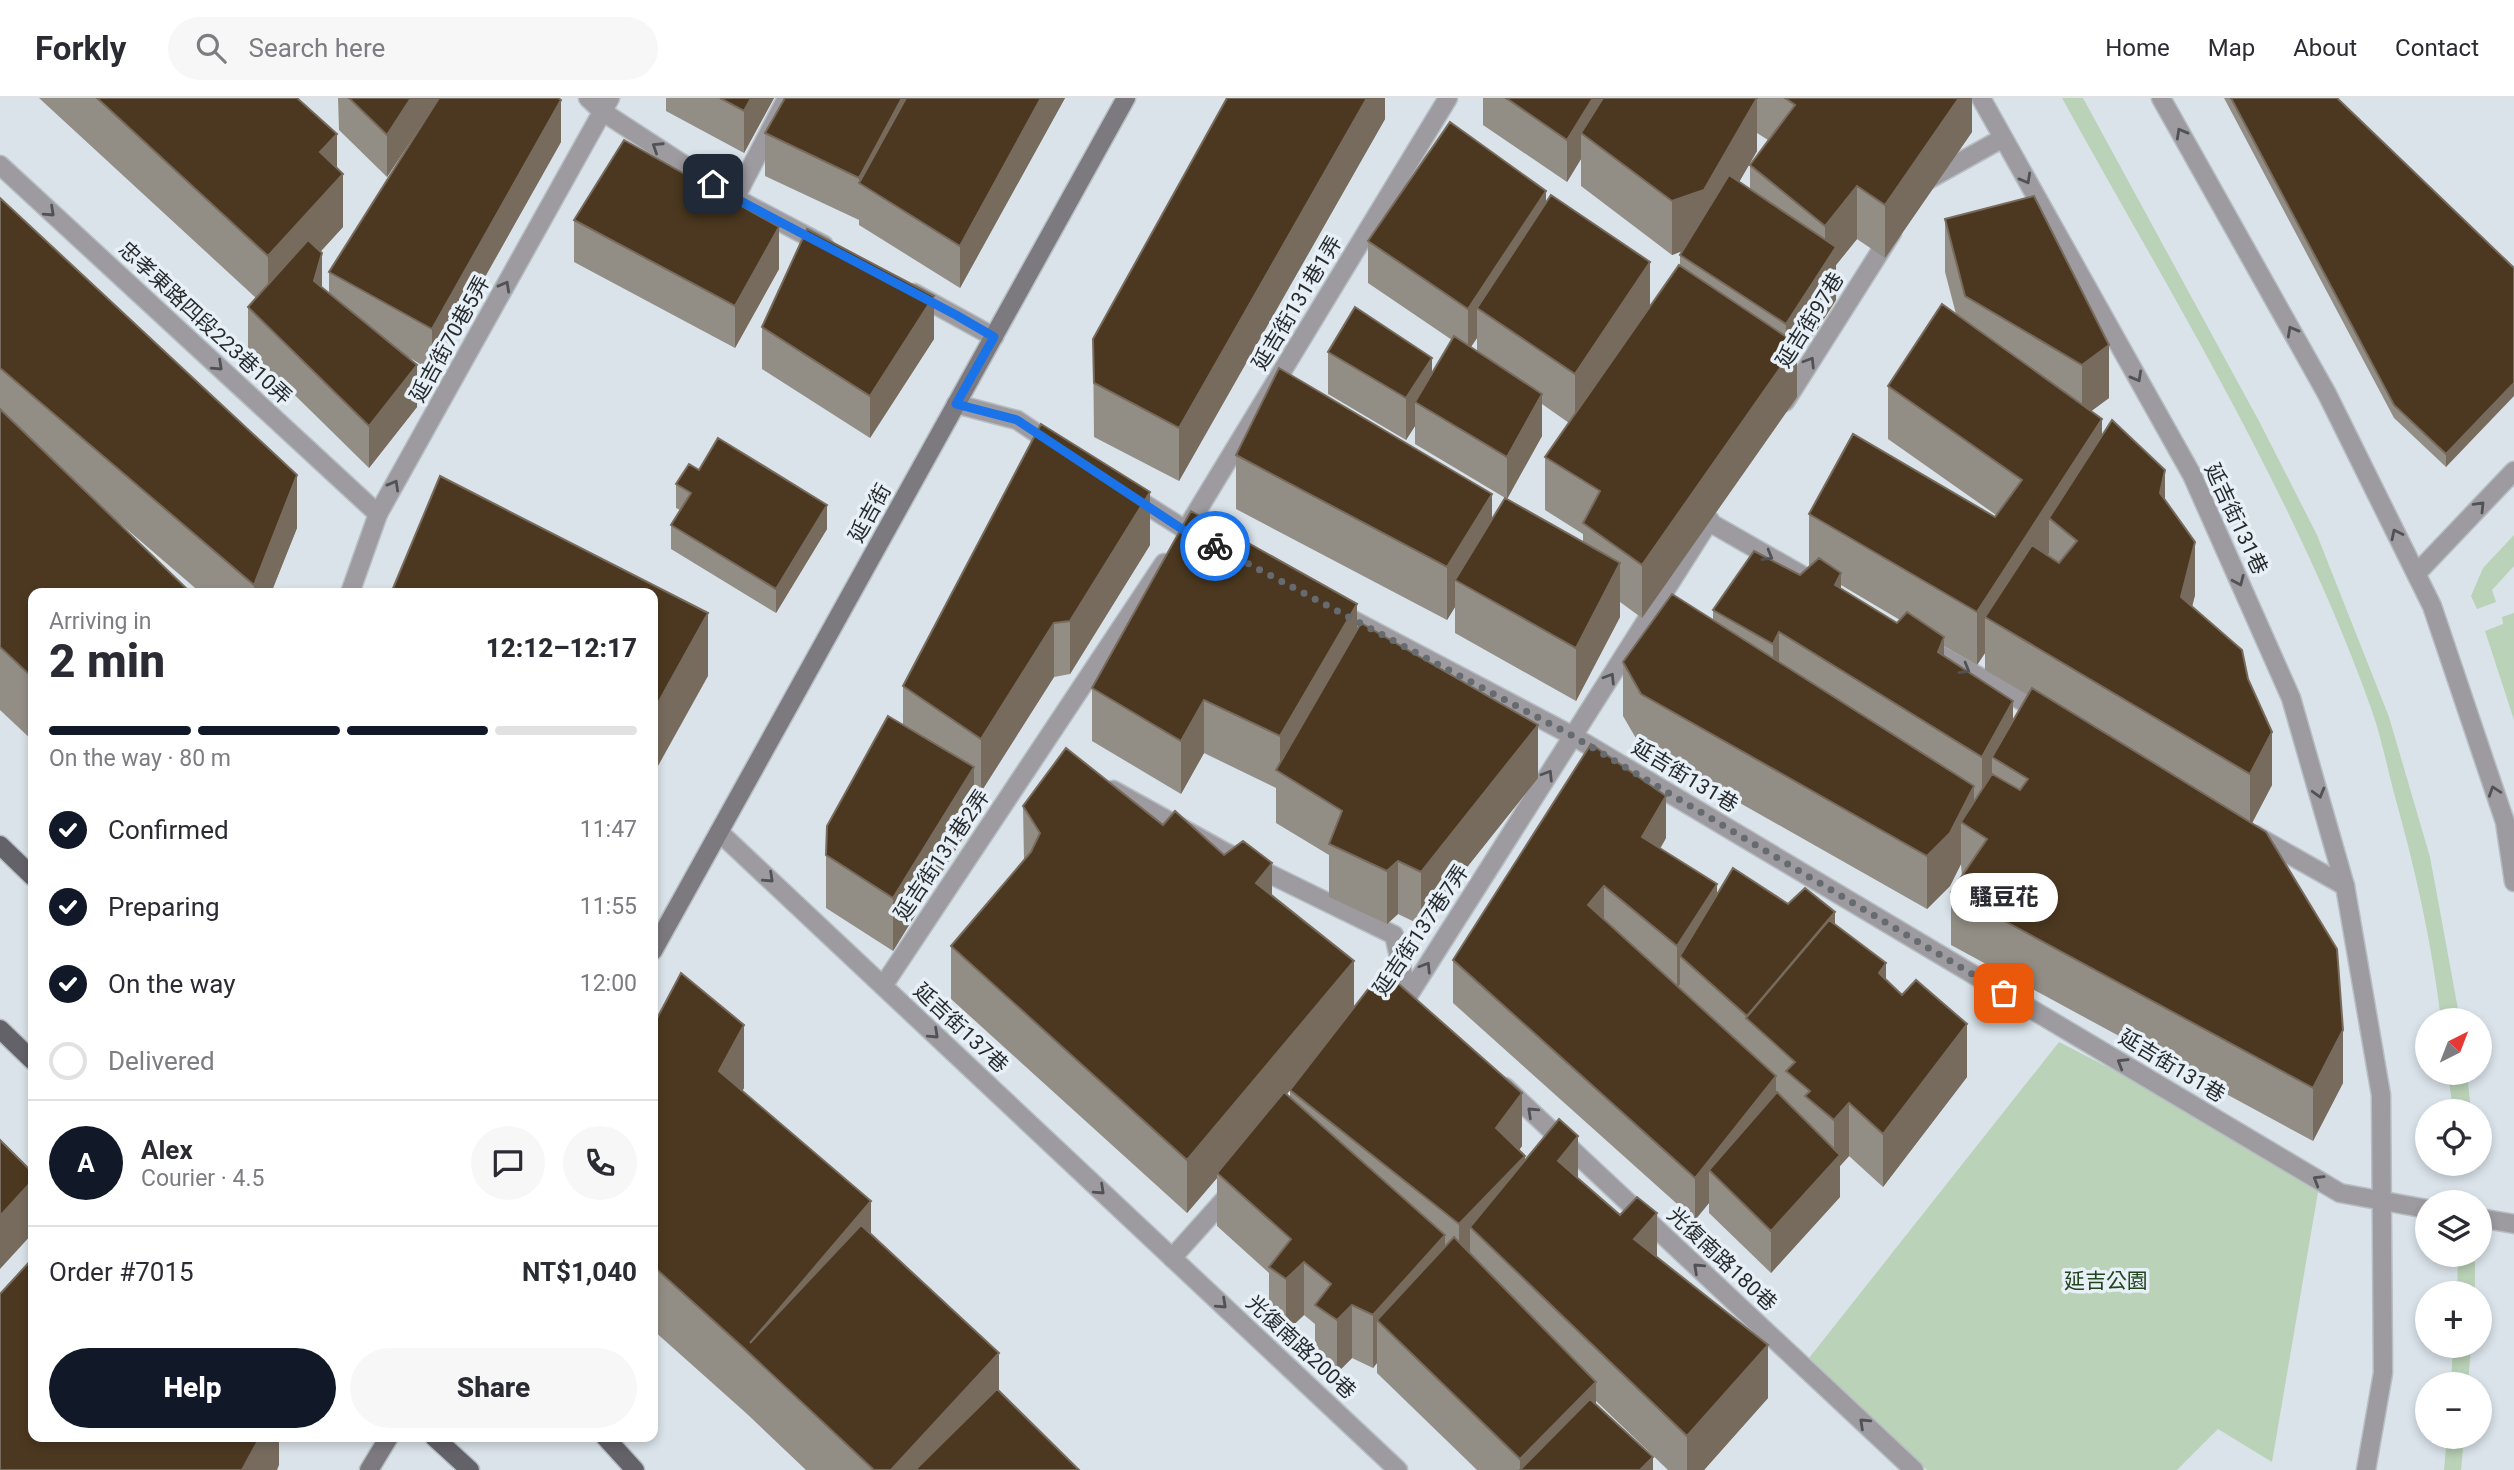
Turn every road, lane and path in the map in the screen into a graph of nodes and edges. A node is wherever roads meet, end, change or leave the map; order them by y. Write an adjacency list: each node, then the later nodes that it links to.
1 (587, 98): 7 (street)
2 (787, 98): 11 (street)
3 (1126, 98): 15 (street, 延吉街)
4 (1448, 98): 22 (street, 延吉街131巷1弄)
5 (1981, 98): 8 (street, 延吉街131巷)
6 (2161, 98): 24 (street, one-way to 6)
7 (606, 105): 11 (street, one-way to 7); 21 (street, 延吉街70巷5弄, one-way to 7)
8 (2003, 138): 10 (street); 37 (street, 延吉街131巷, one-way to 37)
9 (0, 166): 21 (street, 忠孝東路四段223巷10弄, one-way to 21)
10 (1917, 193)
11 (735, 198): 13 (street)
12 (1902, 217): 17 (street, 延吉街97巷, one-way to 12)
13 (845, 257)
14 (895, 282): 15 (street)
15 (994, 337): 16 (street, 延吉街)
16 (956, 404): 18 (street); 33 (street, 延吉街)
17 (1776, 416)
18 (1073, 457)
19 (2514, 471): 24 (street, one-way to 19)
20 (1118, 486): 22 (street)
21 (378, 514): 25 (street, 延吉街70巷5弄)
22 (1177, 542): 23 (street); 39 (street, 延吉街131巷2弄)
23 (1221, 550)
24 (2416, 574): 36 (street, one-way to 24)
25 (352, 588)
26 (1841, 598): 30 (street, one-way to 26)
27 (1318, 601): 30 (street, 延吉街131巷)
28 (1913, 639): 29 (street, one-way to 29)
29 (2058, 722)
30 (1573, 736): 40 (street, 延吉街137巷7弄, one-way to 30); 46 (street, 延吉街131巷, one-way to 30)
31 (1097, 781): 40 (street)
32 (2239, 825): 37 (street)
33 (719, 832): 38 (street, 延吉街); 39 (street, 延吉街137巷, one-way to 39)
34 (0, 845): 35 (main road)
35 (28, 872)
36 (2514, 882)
37 (2345, 886): 46 (street, 延吉街131巷)
38 (658, 942)
39 (883, 986): 50 (street, 延吉街137巷, one-way to 50)
40 (1413, 1000): 41 (street, 延吉街137巷7弄)
41 (1381, 1026)
42 (0, 1029): 43 (main road)
43 (28, 1056)
44 (1489, 1072): 58 (street, 光復南路180巷, one-way to 44)
45 (1245, 1177): 50 (street)
46 (2382, 1201): 47 (street, 延吉街131巷); 59 (street, 延吉街131巷)
47 (2415, 1207)
48 (2492, 1220): 49 (street)
49 (2514, 1224)
50 (1172, 1258): 57 (street, 光復南路200巷, one-way to 57)
51 (386, 1442): 54 (street)
52 (439, 1442): 55 (main road)
53 (610, 1442): 56 (main road)
54 (369, 1470)
55 (470, 1470)
56 (635, 1470)
57 (1398, 1470)
58 (1914, 1470)
59 (2366, 1470)

